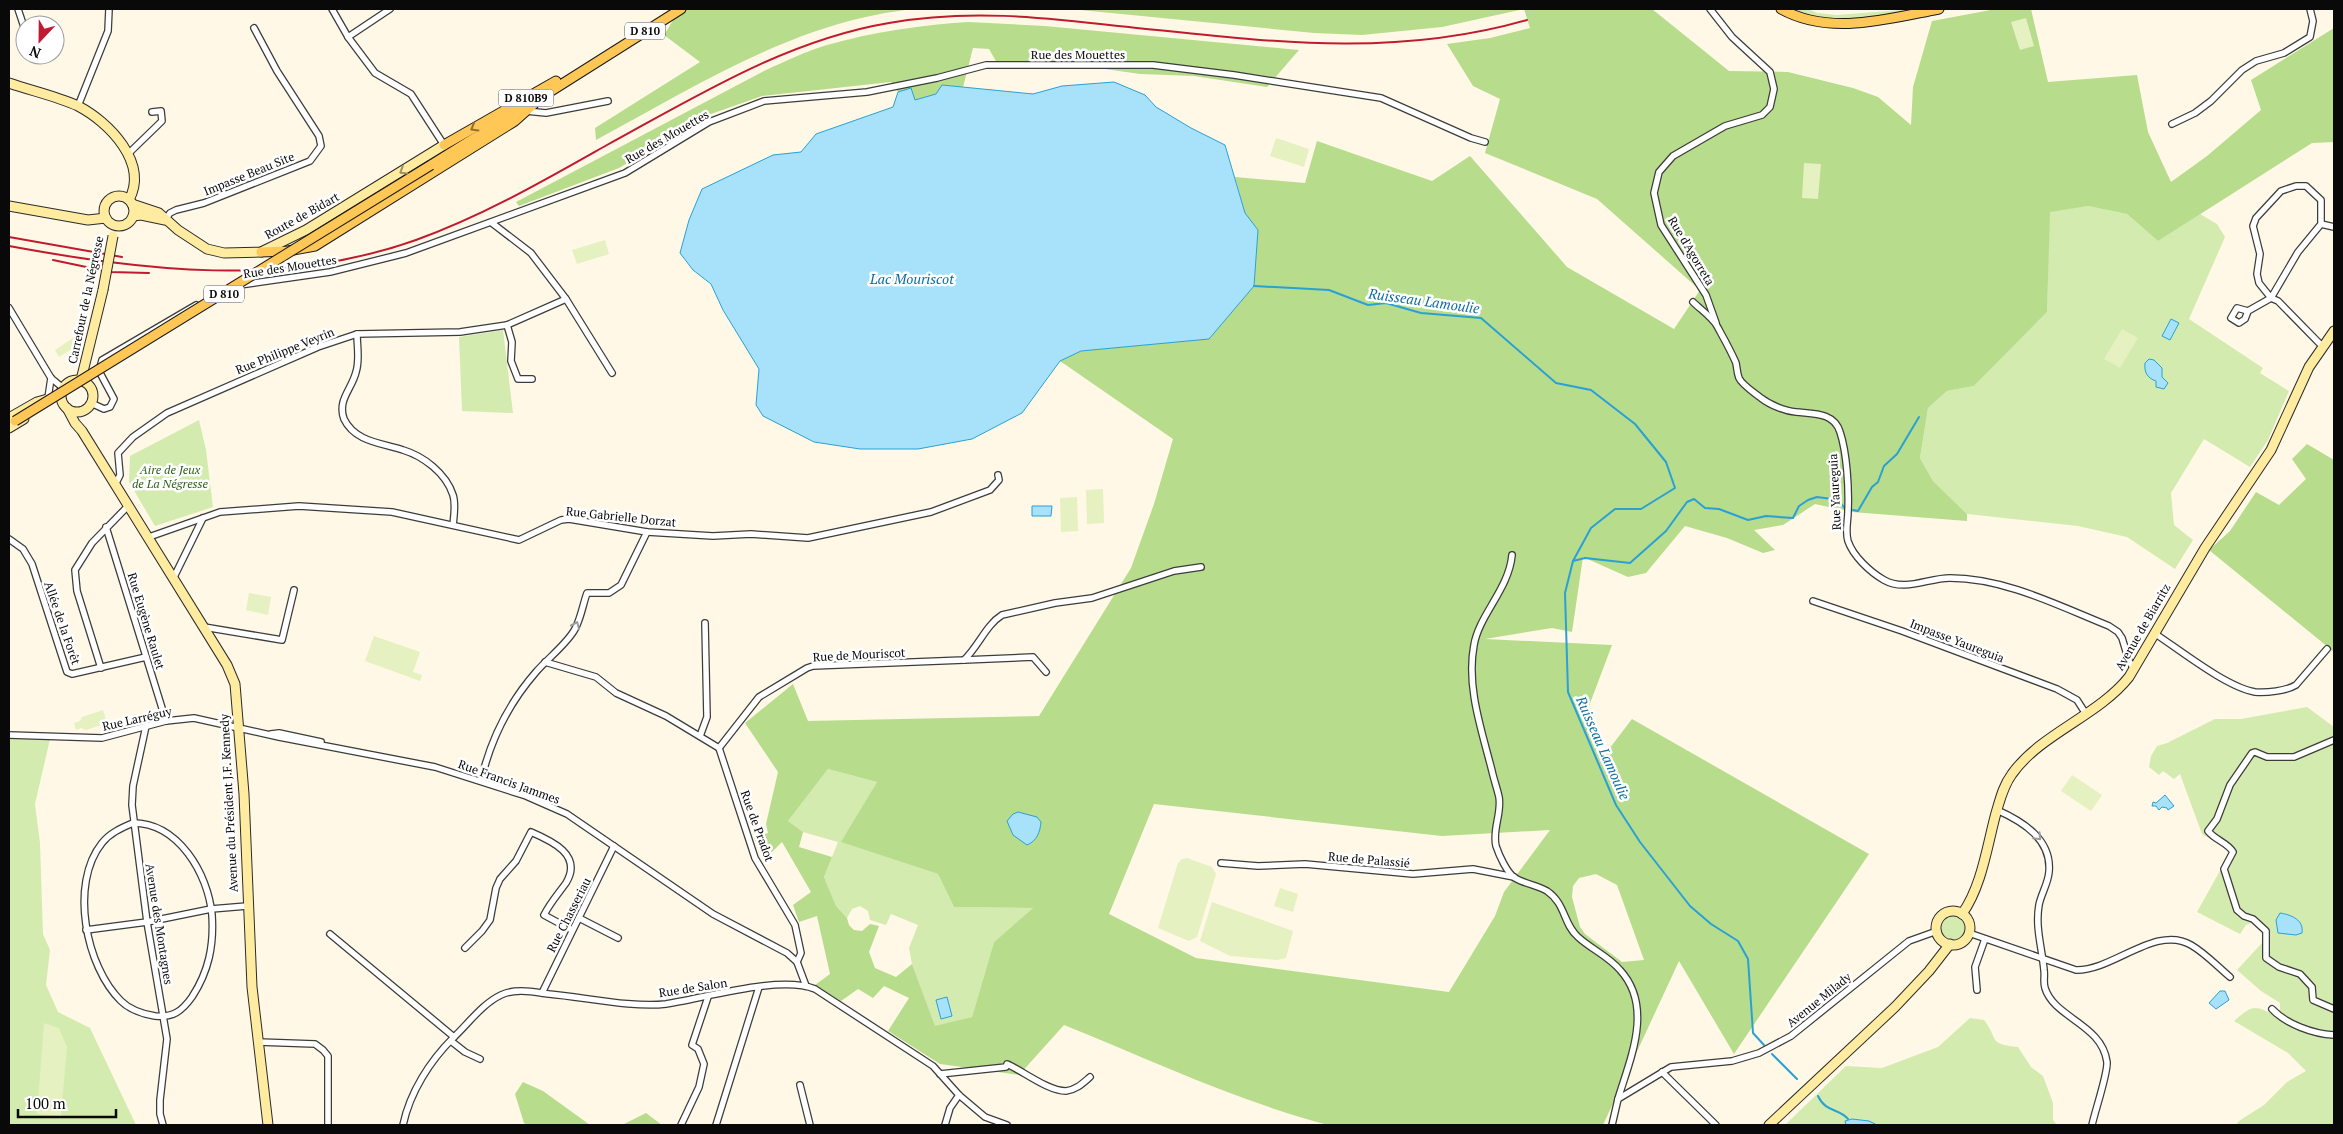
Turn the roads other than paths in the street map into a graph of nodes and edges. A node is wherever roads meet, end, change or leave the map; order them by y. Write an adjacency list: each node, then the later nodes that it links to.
1 (109, 9): 15 (street)
2 (332, 9): 10 (street)
3 (390, 9): 10 (street)
4 (681, 9): 11 (main road, D 810)
5 (1710, 9): 38 (street, Rue d'Agorreta)
6 (1781, 9): 7 (main road)
7 (1939, 9)
8 (2310, 9): 18 (street)
9 (254, 28): 26 (street, Impasse Beau Site)
10 (348, 37): 20 (street)
11 (609, 53): 13 (main road, D 810); 20 (main road, D 810B9, one-way to 20)
12 (9, 83): 15 (main road)
13 (544, 95): 16 (main road); 52 (main road, D 810, bridge)
14 (608, 101): 16 (street)
15 (78, 106): 21 (main road)
16 (526, 111): 31 (main road)
17 (152, 112): 21 (street)
18 (2172, 124)
19 (1485, 142): 27 (street, Rue des Mouettes)
20 (444, 145): 31 (main road, Route de Bidart / D 810B9, one-way to 31)
21 (128, 154): 22 (main road)
22 (131, 202): 24 (main road); 25 (main road); 26 (main road, Route de Bidart / D 810B9)
23 (9, 206): 25 (main road)
24 (133, 216): 26 (main road, Route de Bidart); 29 (main road)
25 (106, 218): 29 (main road)
26 (165, 220): 31 (main road, Route de Bidart / D 810B9)
27 (492, 223): 33 (street); 49 (street, Rue des Mouettes)
28 (2322, 224): 30 (street); 32 (street); 32 (street)
29 (115, 226): 45 (main road, Carrefour de la Négresse, bridge)
30 (2334, 227)
31 (261, 252)
32 (2271, 298): 36 (street); 41 (street)
33 (566, 299): 37 (street, Rue Philippe Veyrin); 42 (street)
34 (1693, 302): 38 (street, Rue d'Agorreta)
35 (9, 308): 43 (street)
36 (2248, 311)
37 (507, 325): 40 (street, Rue Philippe Veyrin); 44 (street)
38 (1716, 325): 46 (street, Rue d'Agorreta)
39 (2334, 331): 41 (main road, Avenue de Biarritz)
40 (357, 334): 55 (street, Rue Philippe Veyrin); 59 (street)
41 (2322, 346): 72 (main road, Avenue de Biarritz)
42 (612, 373)
43 (51, 378): 47 (street); 48 (street)
44 (532, 379)
45 (81, 380): 48 (main road); 49 (main road)
46 (1739, 380): 78 (street, Rue Yaureguia)
47 (48, 398): 48 (main road); 51 (main road)
48 (64, 399): 50 (main road); 52 (main road); 53 (main road, Avenue du Président J.F. Kennedy)
49 (91, 403): 50 (main road)
50 (82, 412): 53 (main road)
51 (9, 418)
52 (9, 427)
53 (82, 431): 55 (main road, Avenue du Président J.F. Kennedy)
54 (998, 475): 61 (street, Rue Gabrielle Dorzat)
55 (116, 484): 56 (main road, Avenue du Président J.F. Kennedy)
56 (129, 505): 60 (street); 62 (main road, Avenue du Président J.F. Kennedy)
57 (203, 518): 58 (street, Rue Gabrielle Dorzat); 59 (street, Rue Gabrielle Dorzat); 63 (street)
58 (183, 525): 62 (street, Rue Gabrielle Dorzat); 63 (street)
59 (453, 525): 61 (street, Rue Gabrielle Dorzat)
60 (106, 527): 74 (street, Rue Eugène Raulet); 77 (street)
61 (647, 532): 76 (street, one-way to 61)
62 (149, 536): 67 (main road, Avenue du Président J.F. Kennedy)
63 (192, 537): 67 (street)
64 (9, 540): 77 (street, Allée de la Forêt)
65 (1512, 555): 93 (street)
66 (1201, 566): 75 (street)
67 (174, 577): 71 (main road, Avenue du Président J.F. Kennedy)
68 (294, 590): 71 (street)
69 (1812, 601): 80 (street, Impasse Yaureguia)
70 (705, 623): 85 (street)
71 (204, 627): 83 (main road, Avenue du Président J.F. Kennedy)
72 (2154, 633): 73 (street); 78 (main road, Avenue de Biarritz)
73 (2327, 649)
74 (146, 657): 77 (street, Allée de la Forêt); 81 (street, Rue Eugène Raulet)
75 (964, 660): 79 (street, Rue de Mouriscot); 87 (street, Rue de Mouriscot)
76 (545, 662): 85 (street); 88 (street)
77 (101, 668)
78 (2134, 669): 80 (main road, Avenue de Biarritz)
79 (1046, 672)
80 (2086, 714): 89 (main road, Avenue de Biarritz)
81 (166, 721): 82 (street, Rue Larréguy); 83 (street, Rue Larréguy)
82 (146, 726): 84 (street, Rue Larréguy); 90 (street, Avenue des Montagnes)
83 (239, 726): 88 (street, Rue Francis Jammes); 94 (main road, Avenue du Président J.F. Kennedy)
84 (9, 734)
85 (700, 736): 87 (street)
86 (2334, 740): 117 (street)
87 (719, 748): 109 (street, Rue de Pradot)
88 (481, 781): 91 (street, Rue Francis Jammes)
89 (1997, 810): 96 (main road, Avenue de Biarritz); 108 (street, one-way to 108)
90 (133, 822): 95 (street); 98 (street, Avenue des Montagnes); 99 (street)
91 (614, 846): 97 (street, Rue Chasseriau); 109 (street, Rue Francis Jammes)
92 (1222, 863): 93 (street, Rue de Palassié)
93 (1514, 877): 128 (street, Rue de Palassié)
94 (247, 906): 95 (street); 121 (main road, Avenue du Président J.F. Kennedy)
95 (211, 909): 98 (street); 118 (street)
96 (1962, 914): 101 (main road); 102 (main road)
97 (579, 918): 100 (street, Rue Chasseriau); 104 (street)
98 (147, 922): 99 (street); 118 (street, Avenue des Montagnes)
99 (86, 930): 118 (street)
100 (572, 930): 107 (street); 114 (street, Rue Chasseriau)
101 (1936, 931): 106 (main road); 123 (street, Avenue Milady)
102 (1969, 933): 105 (street); 106 (main road)
103 (330, 934): 120 (street)
104 (618, 938)
105 (1985, 939): 108 (street); 113 (street)
106 (1950, 944): 140 (main road)
107 (465, 948)
108 (2042, 958): 110 (street); 141 (street)
109 (797, 962): 111 (street)
110 (2230, 977)
111 (806, 986): 112 (street, Rue de Salon); 124 (street, Rue de Salon)
112 (759, 987): 115 (street, Rue de Salon); 134 (street)
113 (1978, 990)
114 (542, 993): 115 (street, Rue de Salon); 120 (street, Rue de Salon)
115 (708, 997): 133 (street)
116 (2272, 1008): 119 (street)
117 (2334, 1009)
118 (164, 1017): 129 (street, Avenue des Montagnes)
119 (2334, 1035)
120 (453, 1039): 122 (street); 132 (street, Rue de Salon)
121 (258, 1042): 130 (main road, Avenue du Président J.F. Kennedy); 131 (street)
122 (480, 1059)
123 (1662, 1072): 128 (street, Avenue Milady); 139 (street)
124 (940, 1074): 125 (street); 127 (street, Rue de Salon)
125 (1090, 1077)
126 (800, 1085): 135 (street)
127 (959, 1095): 136 (street); 137 (street, Rue de Salon)
128 (1618, 1100): 138 (street, Rue de Palassié)
129 (163, 1125)
130 (268, 1125)
131 (328, 1125)
132 (403, 1125)
133 (681, 1125)
134 (716, 1125)
135 (811, 1125)
136 (945, 1125)
137 (1007, 1125)
138 (1612, 1125)
139 (1716, 1125)
140 (1770, 1125)
141 (2092, 1125)

